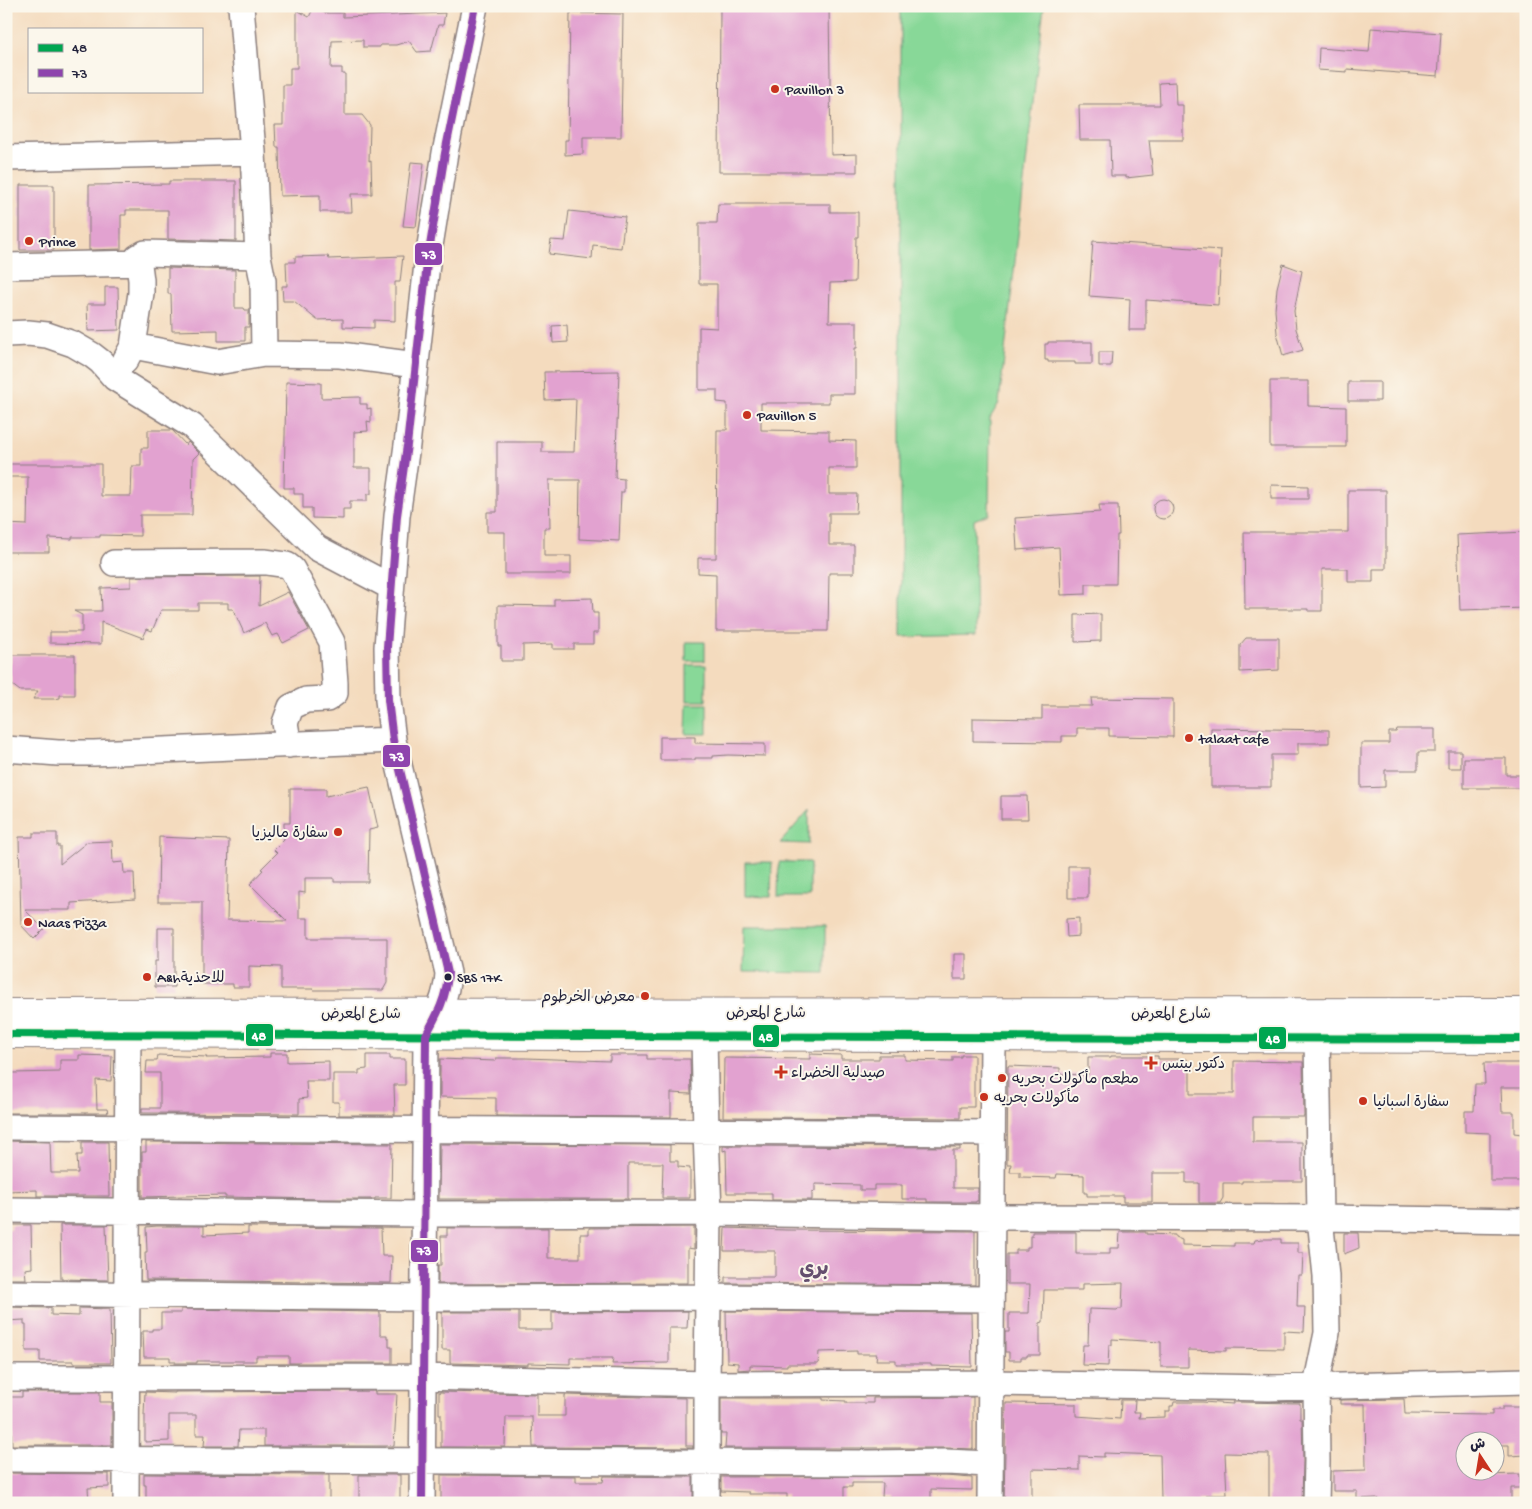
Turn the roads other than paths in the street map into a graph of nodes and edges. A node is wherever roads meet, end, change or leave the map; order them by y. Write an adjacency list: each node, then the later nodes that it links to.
1 (241, 6): 3 (street)
2 (475, 6): 11 (street)
3 (252, 152): 4 (street); 5 (street)
4 (6, 158)
5 (258, 256): 6 (street); 10 (street)
6 (139, 263): 7 (street); 9 (street)
7 (6, 266)
8 (6, 334): 12 (street)
9 (133, 346): 10 (street); 12 (street)
10 (264, 354): 11 (street)
11 (416, 365): 14 (street)
12 (115, 378): 14 (street)
13 (114, 563): 16 (street)
14 (391, 587): 15 (street)
15 (393, 740): 16 (street); 21 (street)
16 (289, 745): 17 (street)
17 (6, 749)
18 (1526, 1012): 22 (main road, شارع المعرض)
19 (6, 1013): 20 (main road, شارع المعرض)
20 (128, 1024): 21 (main road, شارع المعرض); 24 (main road, شارع المعرض); 29 (street)
21 (432, 1024): 23 (main road, شارع المعرض); 30 (street)
22 (1050, 1025): 23 (main road, شارع المعرض); 25 (main road, شارع المعرض); 26 (main road, شارع المعرض)
23 (714, 1028): 25 (main road, شارع المعرض); 31 (street)
24 (6, 1034)
25 (993, 1037): 32 (street)
26 (1317, 1038): 27 (main road, شارع المعرض); 38 (street)
27 (1526, 1039)
28 (6, 1127): 29 (street)
29 (128, 1128): 30 (street); 34 (street)
30 (425, 1130): 31 (street); 36 (street)
31 (706, 1132): 32 (street); 35 (street)
32 (992, 1133): 37 (street)
33 (6, 1210): 34 (street)
34 (128, 1211): 36 (street); 41 (street)
35 (709, 1213): 36 (street); 37 (street); 42 (street)
36 (424, 1214): 43 (street)
37 (992, 1217): 38 (street); 44 (street)
38 (1320, 1218): 39 (street); 51 (street)
39 (1526, 1221)
40 (6, 1293): 41 (street)
41 (127, 1294): 43 (street); 45 (street)
42 (709, 1297): 43 (street); 44 (street); 50 (street)
43 (424, 1298): 46 (street)
44 (991, 1299): 49 (street)
45 (127, 1376): 46 (street); 47 (street); 53 (street)
46 (423, 1377): 50 (street); 54 (street)
47 (6, 1378)
48 (1526, 1381): 51 (street)
49 (990, 1383): 50 (street); 51 (street); 56 (street)
50 (706, 1384): 55 (street)
51 (1316, 1386): 61 (street)
52 (6, 1459): 53 (street)
53 (126, 1460): 54 (street); 57 (street)
54 (422, 1462): 55 (street); 58 (street)
55 (707, 1462): 56 (street); 59 (street)
56 (990, 1464): 60 (street)
57 (126, 1503)
58 (422, 1503)
59 (707, 1503)
60 (990, 1503)
61 (1316, 1503)

